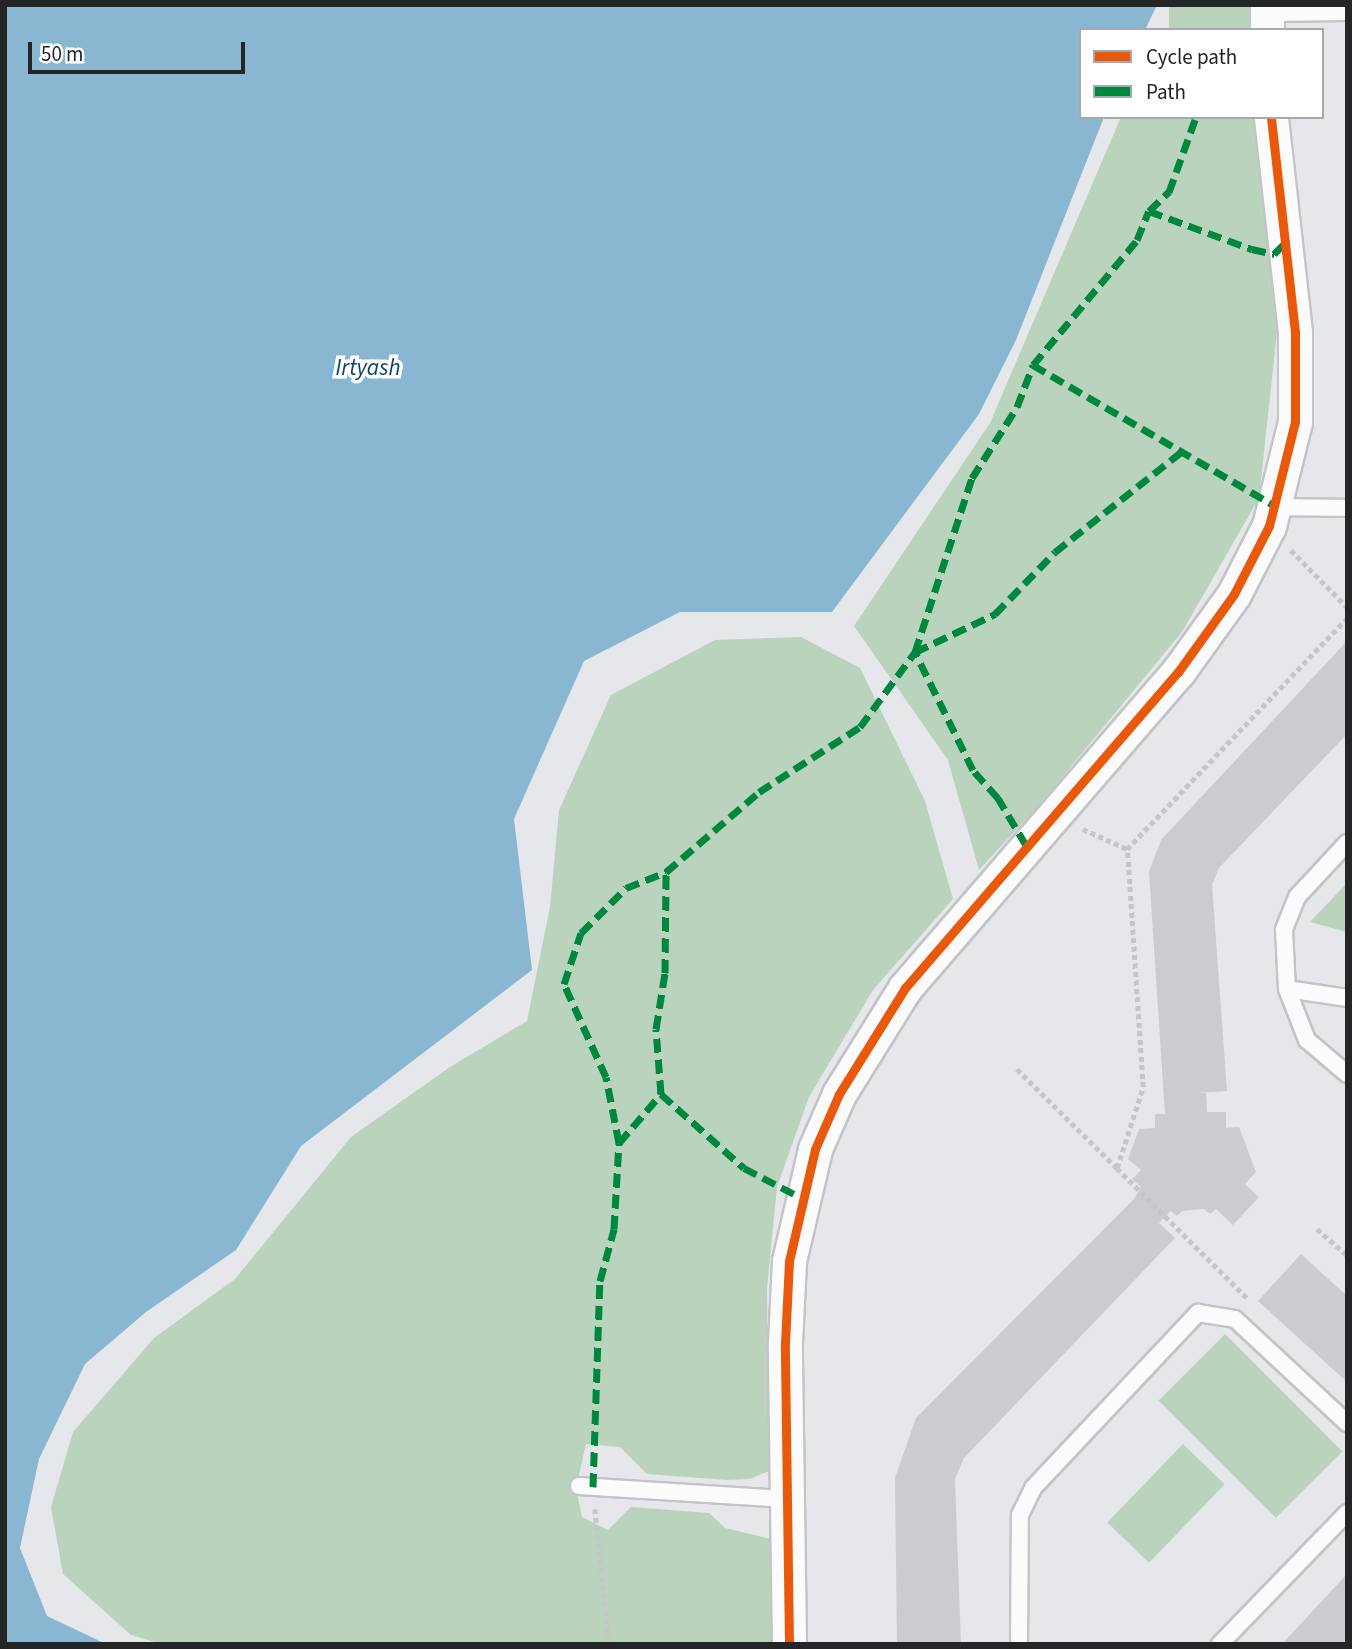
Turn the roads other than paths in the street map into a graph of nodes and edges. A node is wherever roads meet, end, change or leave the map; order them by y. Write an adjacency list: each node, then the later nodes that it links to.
1 (1347, 12): 2 (lane)
2 (1267, 16)
3 (1271, 119): 5 (street)
4 (1347, 508): 5 (lane)
5 (1273, 517): 12 (street)
6 (1347, 843): 7 (lane)
7 (1287, 989): 8 (lane); 9 (lane)
8 (1347, 998)
9 (1347, 1074)
10 (1347, 1423): 15 (lane)
11 (586, 1486): 12 (lane)
12 (788, 1499): 14 (street)
13 (1347, 1513): 16 (lane)
14 (789, 1644)
15 (1019, 1644)
16 (1220, 1644)

